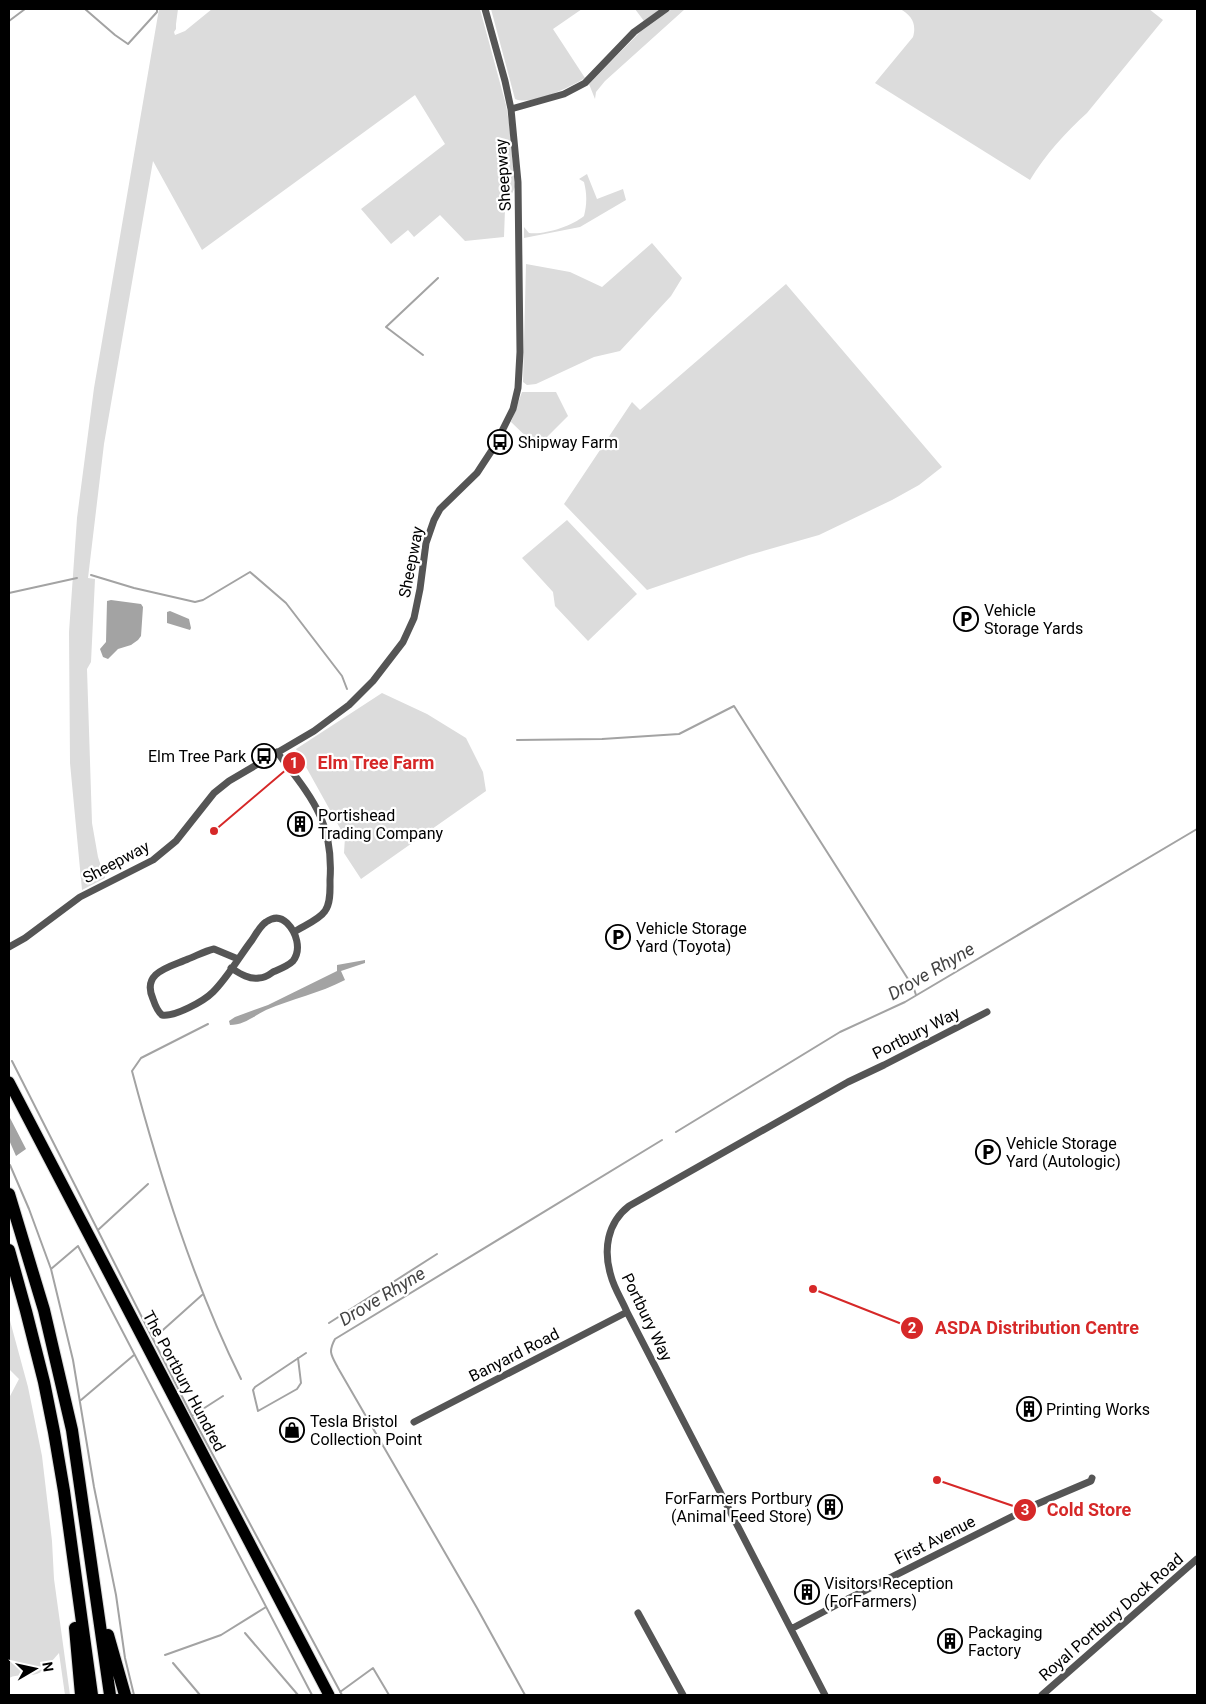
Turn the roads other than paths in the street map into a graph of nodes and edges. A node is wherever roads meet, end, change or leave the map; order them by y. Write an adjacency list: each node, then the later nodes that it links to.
1 (485, 9): 3 (street, Sheepway)
2 (666, 9): 3 (street)
3 (511, 109): 4 (street, Sheepway)
4 (277, 752): 5 (street); 6 (street, Sheepway)
5 (294, 932): 7 (street); 8 (street)
6 (9, 947)
7 (238, 959): 8 (street); 8 (street)
8 (231, 968)
9 (987, 1012): 13 (street, Portbury Way)
10 (9, 1082): 25 (main road, The Portbury Hundred)
11 (9, 1194): 18 (highway)
12 (9, 1250): 16 (highway)
13 (627, 1312): 14 (street, Banyard Road); 20 (street, Portbury Way)
14 (414, 1422)
15 (1092, 1478): 20 (street, First Avenue)
16 (70, 1542): 21 (highway); 22 (highway)
17 (1197, 1559): 28 (street, Royal Portbury Dock Road)
18 (97, 1601): 23 (highway); 24 (highway)
19 (638, 1613): 26 (street)
20 (791, 1630): 27 (street, Portbury Way)
21 (81, 1695)
22 (92, 1695)
23 (110, 1695)
24 (125, 1695)
25 (329, 1695)
26 (684, 1695)
27 (825, 1695)
28 (1042, 1695)

